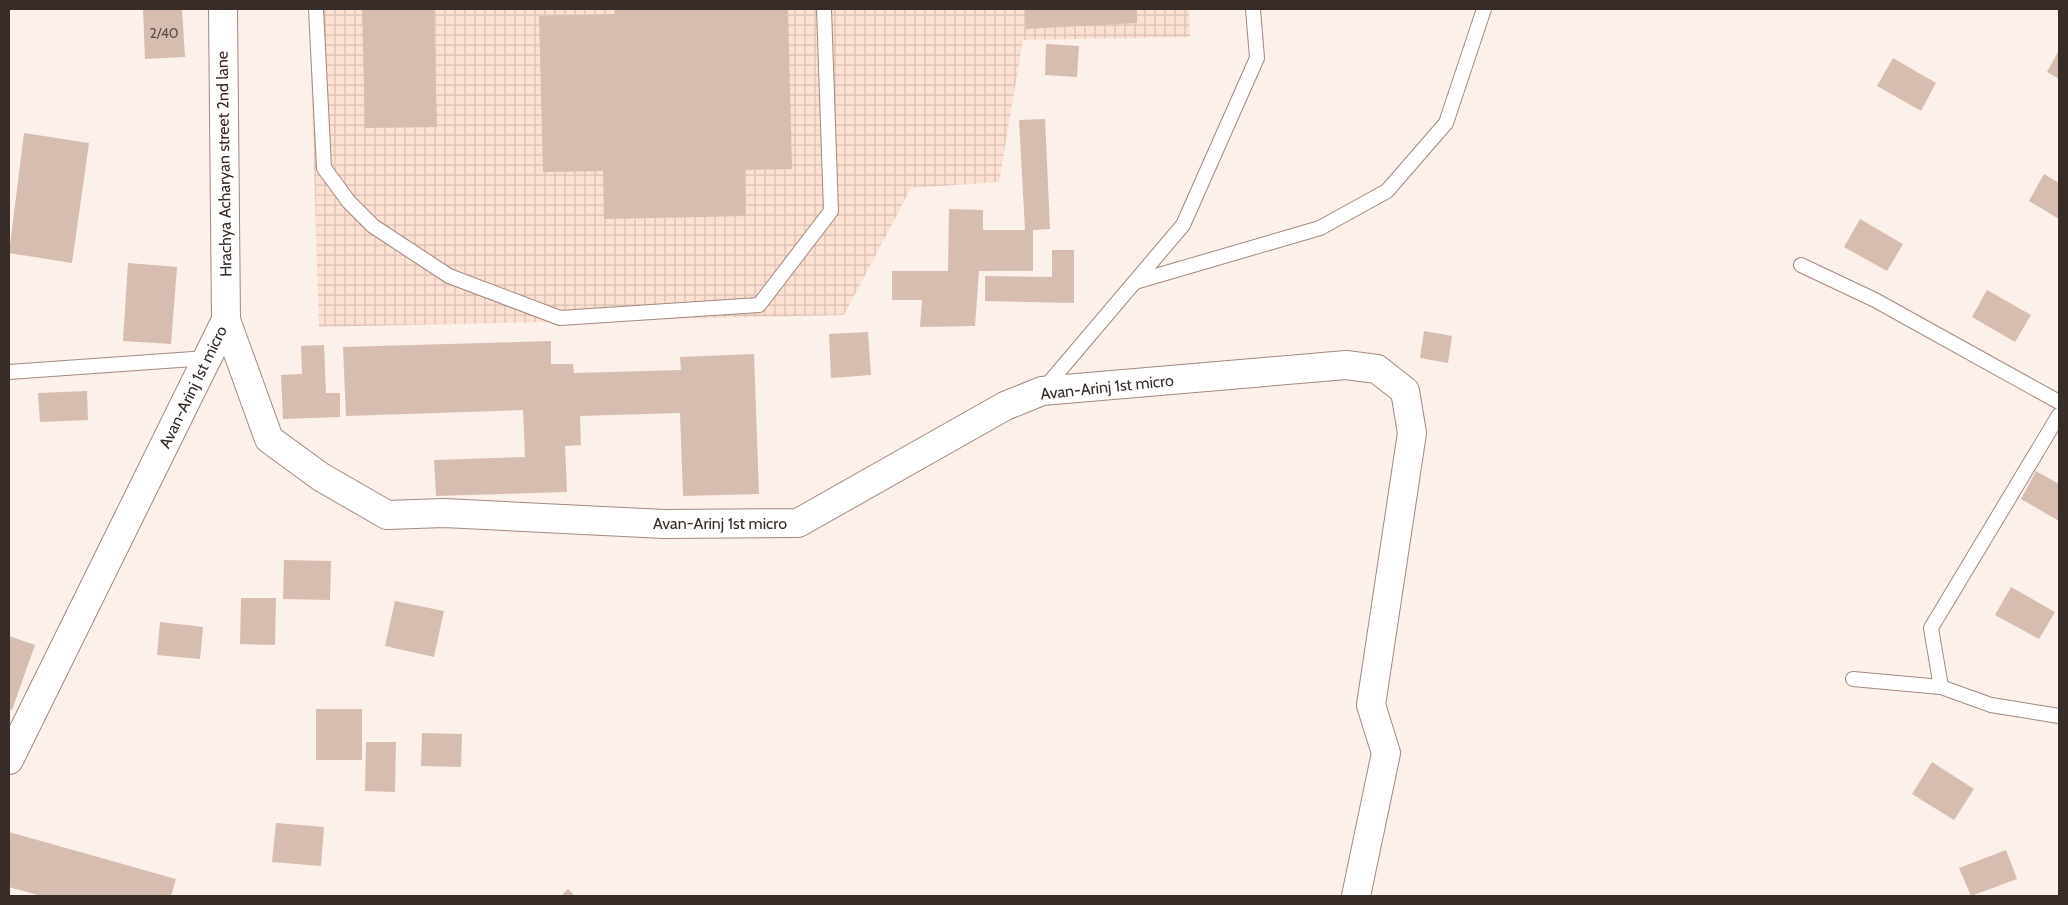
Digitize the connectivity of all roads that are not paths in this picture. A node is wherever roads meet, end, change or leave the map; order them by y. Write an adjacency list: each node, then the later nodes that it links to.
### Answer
1 (223, 9): 8 (street, Hrachya Acharyan street 2nd lane)
2 (316, 9): 3 (lane)
3 (824, 9)
4 (1253, 9): 7 (lane)
5 (1484, 9): 7 (lane)
6 (1801, 265): 12 (lane)
7 (1135, 282): 11 (lane)
8 (226, 320): 9 (street, Avan-Arinj 1st micro); 11 (street, Avan-Arinj 1st micro)
9 (207, 358): 10 (lane); 17 (street, Avan-Arinj 1st micro)
10 (9, 372)
11 (1042, 390): 18 (street, Avan-Arinj 1st micro)
12 (2059, 402)
13 (2059, 415): 15 (lane)
14 (1853, 679): 15 (lane)
15 (1941, 687): 16 (lane)
16 (2059, 716)
17 (9, 760)
18 (1356, 896)

